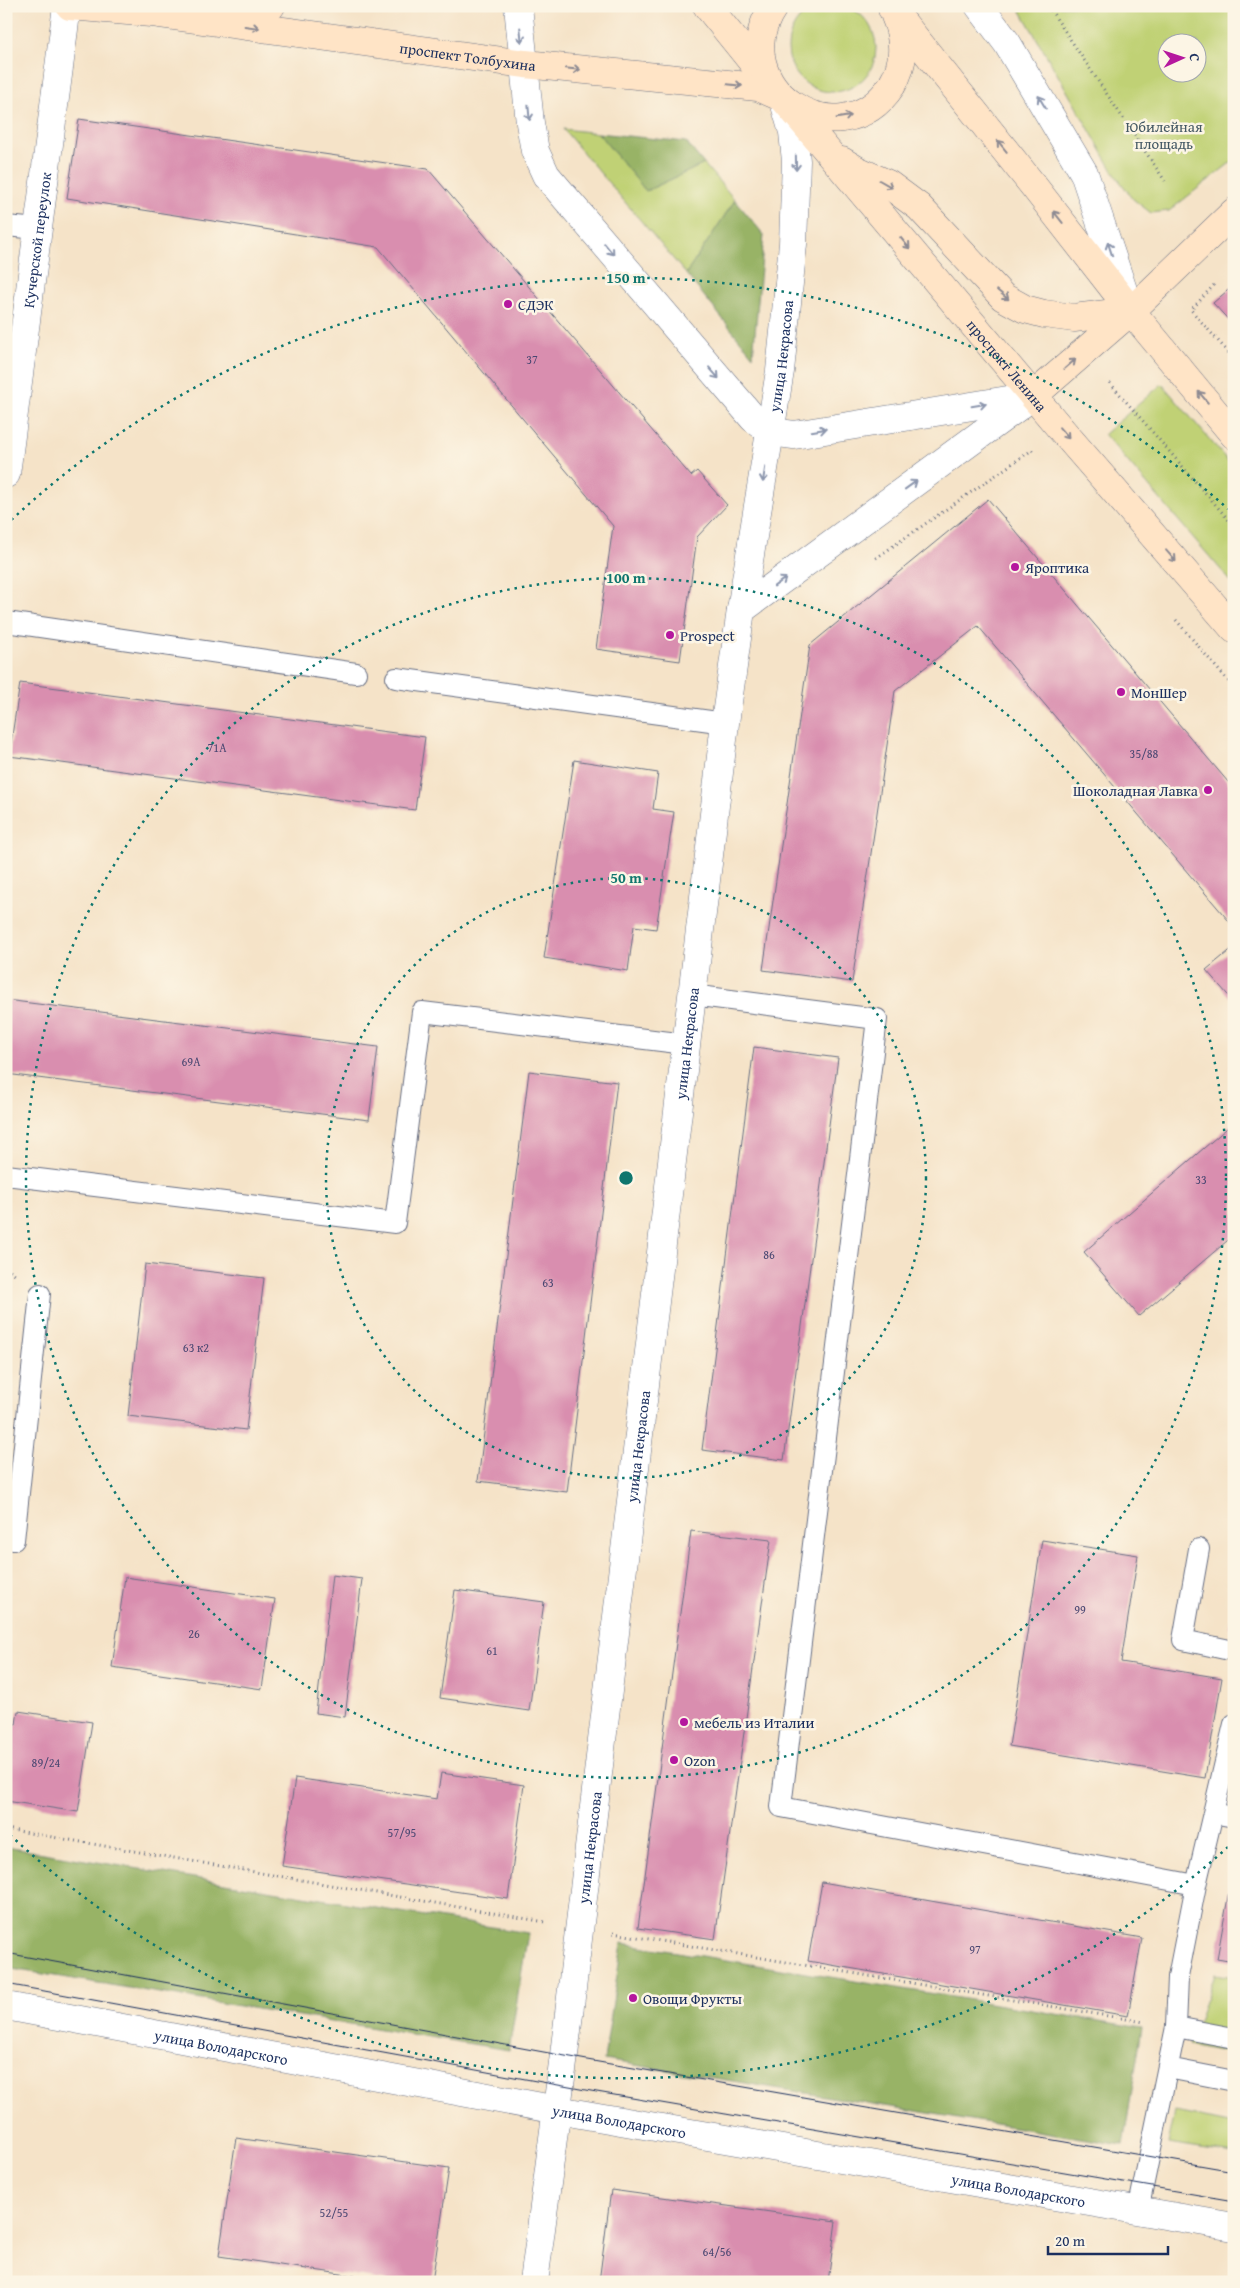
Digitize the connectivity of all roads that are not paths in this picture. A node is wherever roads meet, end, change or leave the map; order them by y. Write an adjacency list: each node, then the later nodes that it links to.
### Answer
1 (68, 6): 8 (main road, проспект Толбухина); 14 (street, Кучерской переулок)
2 (271, 6): 8 (main road, проспект Толбухина)
3 (518, 6): 9 (street, one-way to 9)
4 (707, 6): 10 (main road, проспект Ленина)
5 (774, 6): 10 (main road)
6 (979, 6): 15 (street, one-way to 6)
7 (891, 8): 10 (main road, one-way to 7); 15 (main road, one-way to 7)
8 (159, 10): 9 (main road, проспект Толбухина, one-way to 9)
9 (525, 64): 10 (main road, проспект Толбухина, one-way to 10); 17 (street, one-way to 17)
10 (776, 90): 11 (main road, проспект Ленина); 17 (street, улица Некрасова, one-way to 17)
11 (828, 152): 15 (main road, one-way to 15); 16 (main road, проспект Ленина, one-way to 16)
12 (1234, 212): 15 (main road)
13 (6, 226): 14 (lane)
14 (38, 229): 19 (street, Кучерской переулок)
15 (1130, 311): 16 (main road, one-way to 15); 18 (main road, one-way to 15)
16 (1033, 396): 17 (street, one-way to 16); 21 (street, one-way to 16); 23 (main road, проспект Ленина, one-way to 23)
17 (771, 432): 21 (street, улица Некрасова, one-way to 21)
18 (1234, 435)
19 (8, 441): 20 (street, Кучерской переулок)
20 (6, 474)
21 (741, 610): 26 (street, улица Некрасова)
22 (6, 622): 24 (lane)
23 (1234, 629)
24 (356, 673)
25 (396, 678): 26 (lane)
26 (725, 723): 27 (street, улица Некрасова)
27 (692, 995): 28 (street, улица Некрасова); 37 (lane)
28 (686, 1044): 29 (lane); 43 (street, улица Некрасова)
29 (6, 1175)
30 (40, 1294): 31 (lane)
31 (6, 1539)
32 (1199, 1549): 33 (lane)
33 (1234, 1651)
34 (1234, 1724): 35 (lane)
35 (1213, 1813): 36 (lane); 37 (lane)
36 (1234, 1817)
37 (1196, 1886): 39 (lane)
38 (6, 2006): 43 (street, улица Володарского)
39 (1176, 2027): 40 (lane); 41 (lane)
40 (1234, 2038)
41 (1168, 2068): 42 (lane); 44 (lane)
42 (1234, 2081)
43 (557, 2110): 44 (street, улица Володарского); 46 (street, улица Некрасова)
44 (1138, 2210): 45 (street, улица Володарского)
45 (1234, 2227)
46 (534, 2282)

